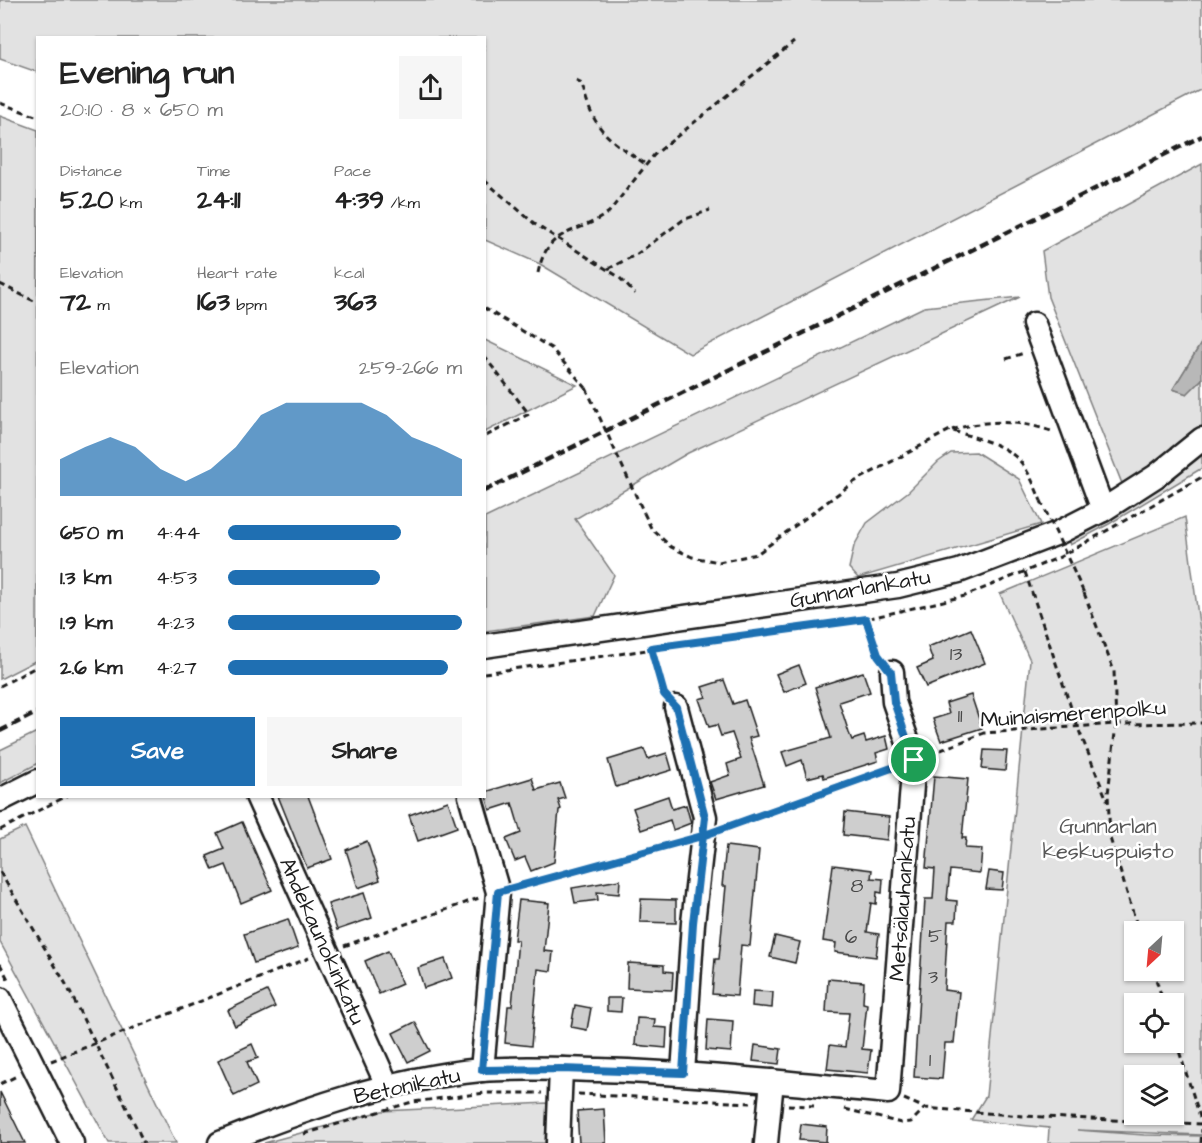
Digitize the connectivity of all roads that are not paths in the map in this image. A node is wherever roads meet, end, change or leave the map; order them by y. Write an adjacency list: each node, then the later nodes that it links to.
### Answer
1 (1034, 324): 3 (street)
2 (1202, 439): 3 (street, Gunnarlankatu)
3 (1103, 510): 4 (street, Gunnarlankatu)
4 (486, 646)
5 (891, 672): 16 (street, Metsälauhankatu)
6 (676, 707): 14 (street)
7 (36, 782): 10 (street)
8 (258, 798): 15 (street, Ahdekaunokinkatu)
9 (471, 798): 13 (street)
10 (0, 800)
11 (0, 999): 18 (street)
12 (561, 1069): 13 (street, Betonikatu); 14 (street, Betonikatu); 20 (street)
13 (482, 1070): 15 (street, Betonikatu)
14 (683, 1073): 17 (street, Betonikatu)
15 (387, 1086): 19 (street, Betonikatu)
16 (888, 1092): 17 (street, Betonikatu)
17 (771, 1093): 21 (street)
18 (72, 1143)
19 (220, 1143)
20 (558, 1143)
21 (766, 1143)

